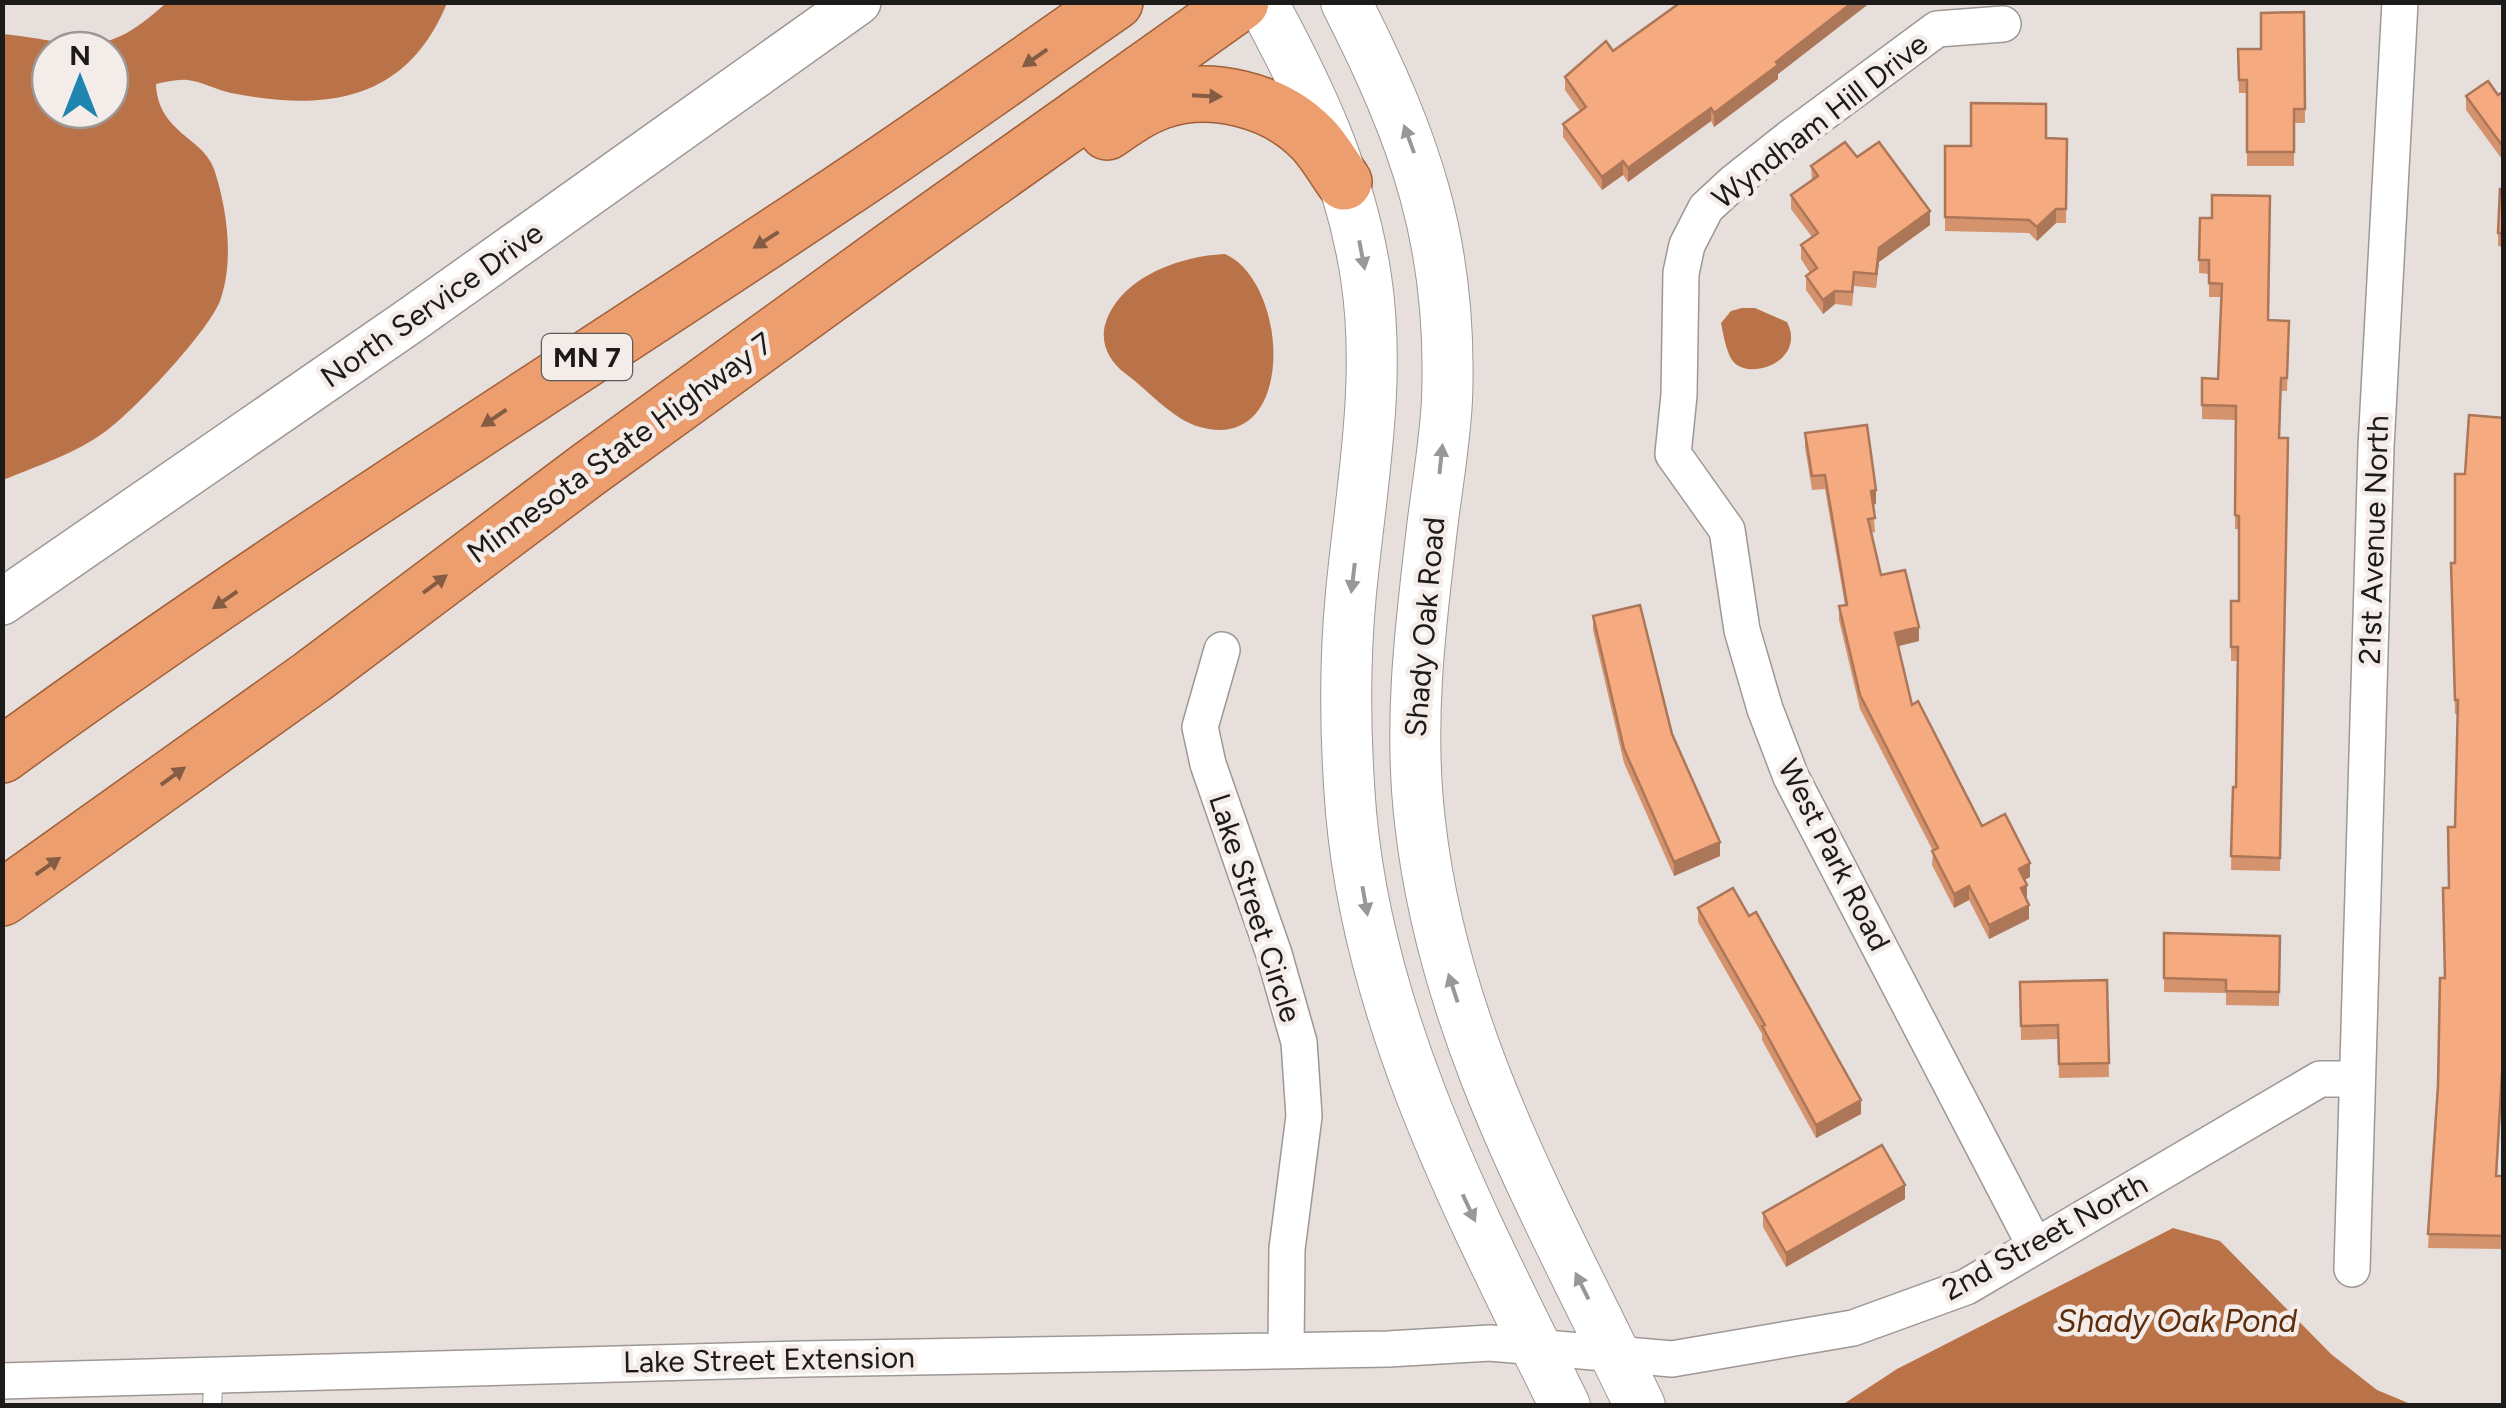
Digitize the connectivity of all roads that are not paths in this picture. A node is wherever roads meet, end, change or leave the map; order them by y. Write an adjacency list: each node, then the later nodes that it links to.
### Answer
1 (858, 2): 11 (street, North Service Drive)
2 (1116, 2): 13 (highway, MN 7, one-way to 13)
3 (1241, 2): 10 (highway, Minnesota State Highway 7)
4 (1262, 2): 8 (main road)
5 (1346, 2): 20 (main road, Shady Oak Road, one-way to 5)
6 (2400, 2): 15 (street, 21st Avenue North)
7 (2003, 24): 9 (street, Wyndham Hill Drive)
8 (1344, 182): 10 (highway, one-way to 8); 18 (main road, one-way to 18)
9 (1672, 454): 16 (street, West Park Road)
10 (589, 469): 14 (highway, Minnesota State Highway 7, one-way to 10)
11 (2, 602)
12 (1222, 650): 19 (street, Lake Street Circle)
13 (2, 755)
14 (2, 898)
15 (2357, 1078): 16 (street, 2nd Street North); 17 (street, 21st Avenue North)
16 (2035, 1246): 20 (street, 2nd Street North)
17 (2352, 1270)
18 (1535, 1344): 19 (street, Lake Street Extension); 20 (street, 2nd Street North); 23 (main road)
19 (1286, 1348): 22 (street, Lake Street Extension)
20 (1614, 1352): 24 (main road, Shady Oak Road)
21 (2, 1381): 22 (street, Lake Street Extension)
22 (213, 1389)
23 (1565, 1406)
24 (1640, 1406)

